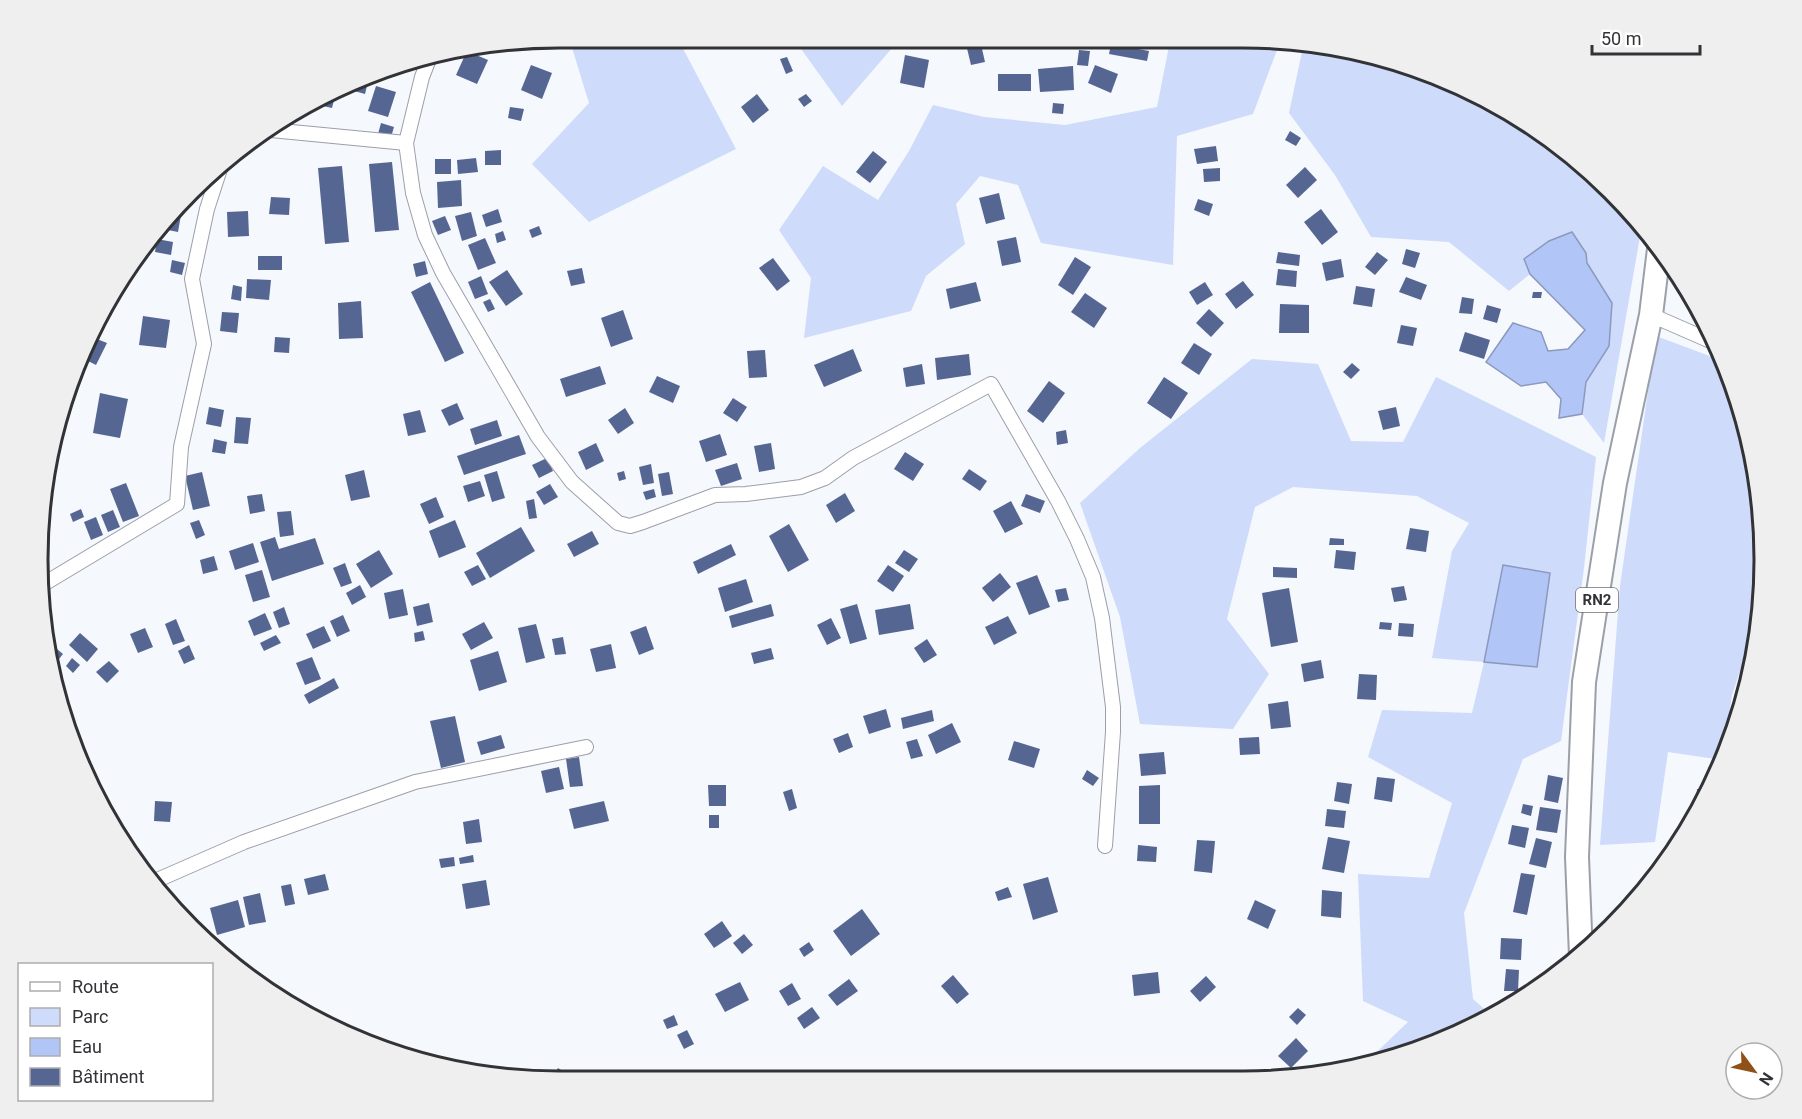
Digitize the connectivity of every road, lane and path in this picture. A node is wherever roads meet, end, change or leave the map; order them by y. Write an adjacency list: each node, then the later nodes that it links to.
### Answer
1 (427, 65): 3 (street)
2 (280, 131): 3 (street)
3 (406, 142): 10 (street)
4 (215, 181): 8 (street)
5 (1658, 261): 6 (highway, RN2)
6 (1651, 315): 7 (street); 12 (highway, RN2)
7 (1703, 338)
8 (49, 581)
9 (586, 747): 11 (street)
10 (1105, 846)
11 (160, 879)
12 (1580, 944)

